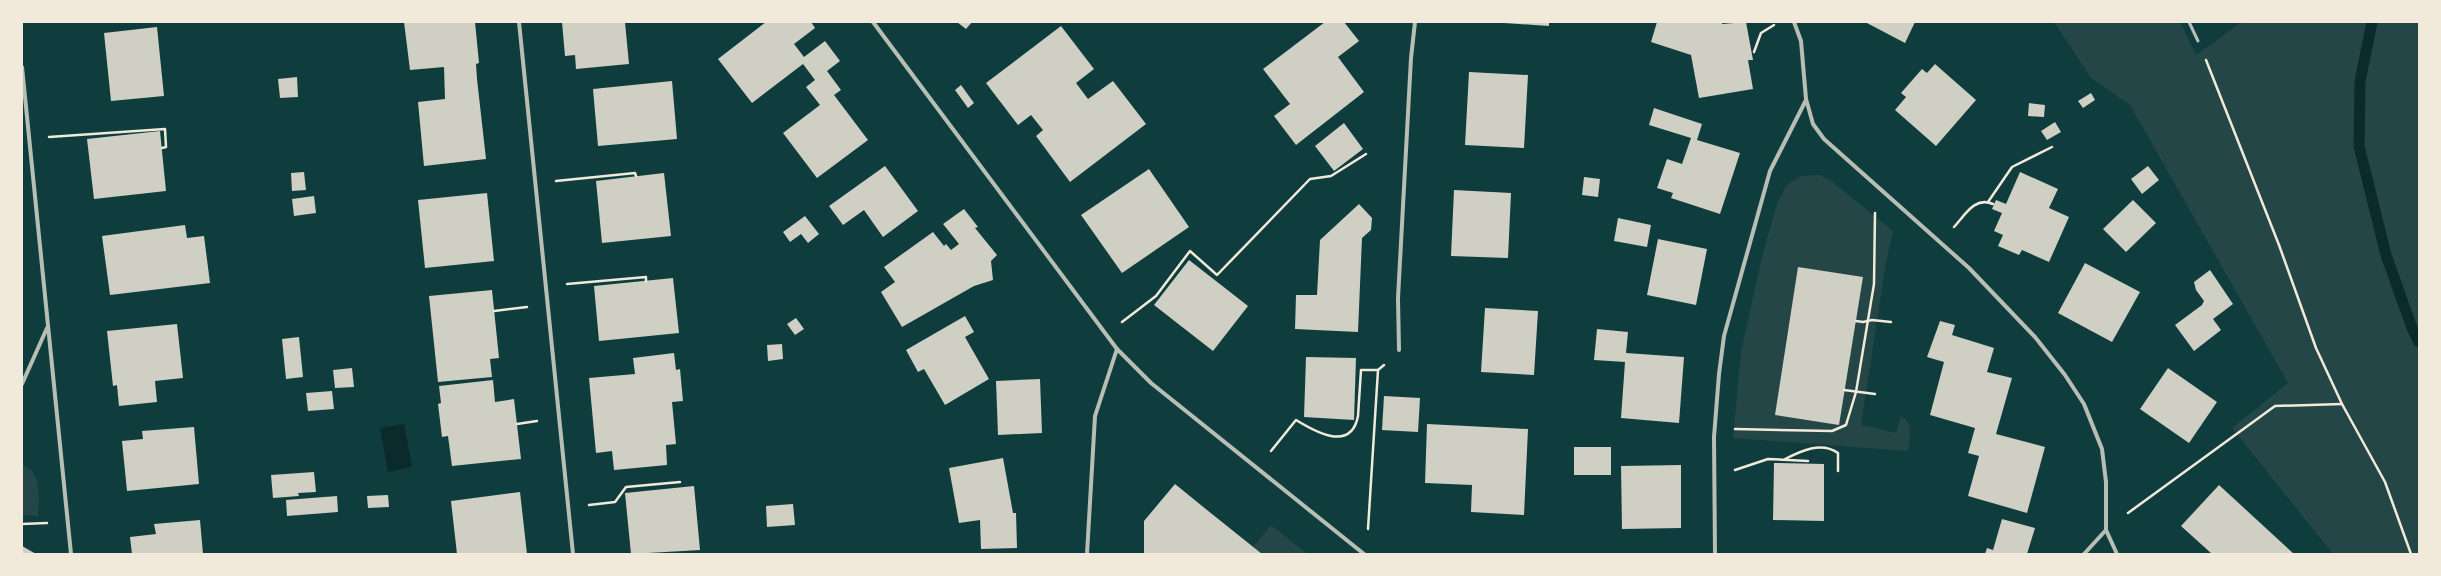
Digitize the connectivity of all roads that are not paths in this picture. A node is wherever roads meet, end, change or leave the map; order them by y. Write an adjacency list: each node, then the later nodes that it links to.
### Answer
1 (519, 22): 15 (street)
2 (873, 22): 10 (street)
3 (1415, 22): 11 (street)
4 (1794, 22): 8 (street)
5 (2189, 22): 6 (lane)
6 (2198, 41)
7 (22, 67): 9 (street)
8 (1806, 99): 13 (street); 18 (street)
9 (47, 328): 12 (street); 14 (street)
10 (1117, 349): 16 (street); 17 (street)
11 (1399, 350)
12 (22, 384)
13 (2106, 530): 19 (street); 20 (street)
14 (71, 554)
15 (573, 554)
16 (1087, 554)
17 (1364, 554)
18 (1715, 554)
19 (2084, 554)
20 (2117, 554)

